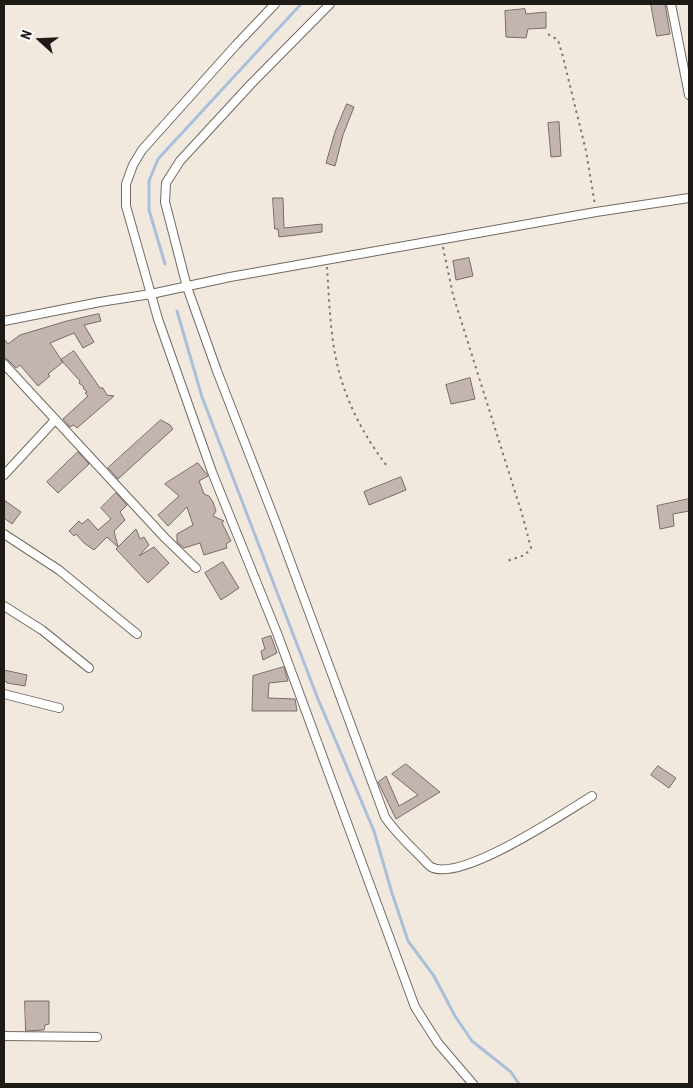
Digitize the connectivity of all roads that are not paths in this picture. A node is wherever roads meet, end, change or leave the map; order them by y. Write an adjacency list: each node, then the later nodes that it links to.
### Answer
1 (275, 4): 7 (street)
2 (330, 4): 6 (street)
3 (670, 4): 4 (street)
4 (689, 95)
5 (689, 198): 6 (street)
6 (188, 287): 7 (street); 19 (street)
7 (151, 294): 8 (street); 22 (street)
8 (4, 321)
9 (4, 364): 10 (street)
10 (55, 420): 11 (street); 13 (street)
11 (4, 475)
12 (4, 534): 15 (street)
13 (196, 568)
14 (4, 606): 16 (street)
15 (137, 634)
16 (89, 668)
17 (4, 694): 18 (street)
18 (59, 708)
19 (592, 796)
20 (4, 1036): 21 (street)
21 (97, 1037)
22 (474, 1084)

